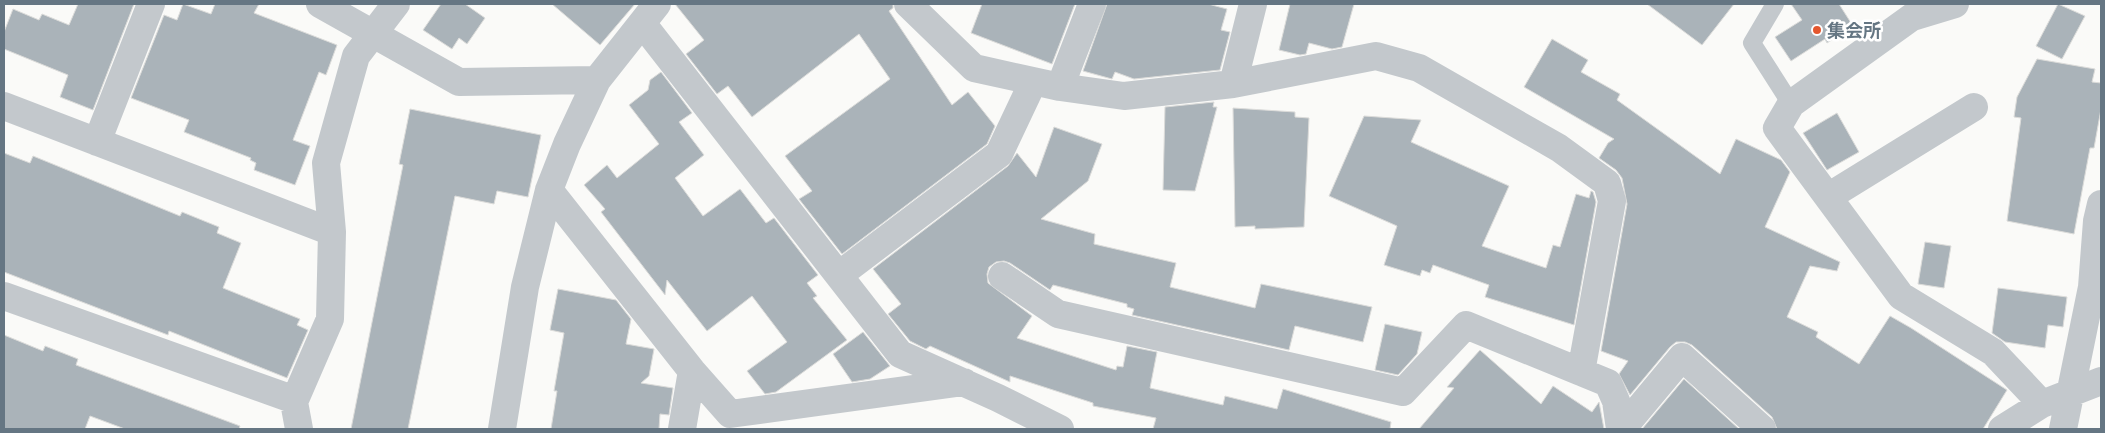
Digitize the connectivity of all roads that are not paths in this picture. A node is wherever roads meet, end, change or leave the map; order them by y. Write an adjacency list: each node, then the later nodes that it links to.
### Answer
1 (150, 4): 18 (street)
2 (320, 4): 10 (street)
3 (396, 4): 10 (street)
4 (908, 4): 12 (street)
5 (1092, 4): 14 (street)
6 (1253, 4): 13 (street)
7 (1775, 4): 15 (lane)
8 (1955, 4): 15 (street)
9 (649, 13): 11 (street); 23 (street)
10 (373, 33): 11 (street); 22 (street)
11 (597, 80): 19 (street)
12 (1033, 82): 14 (street); 23 (street)
13 (1234, 84): 14 (street); 27 (street)
14 (1060, 87)
15 (1791, 104): 20 (street)
16 (4, 106): 18 (street)
17 (1974, 107): 20 (street)
18 (97, 142): 22 (street)
19 (549, 190): 26 (street); 33 (street)
20 (1828, 197): 31 (street)
21 (2101, 204): 29 (street)
22 (332, 232): 30 (street)
23 (839, 276): 28 (street)
24 (1002, 276): 27 (street)
25 (4, 296): 30 (street)
26 (692, 371): 28 (street); 34 (street)
27 (1581, 372): 36 (street)
28 (964, 382): 35 (street)
29 (2086, 386): 31 (street); 39 (street)
30 (295, 400): 32 (street)
31 (2042, 404): 38 (street)
32 (299, 429)
33 (502, 429)
34 (682, 429)
35 (1060, 429)
36 (1621, 429): 37 (street)
37 (1762, 429)
38 (2002, 429)
39 (2063, 429)

